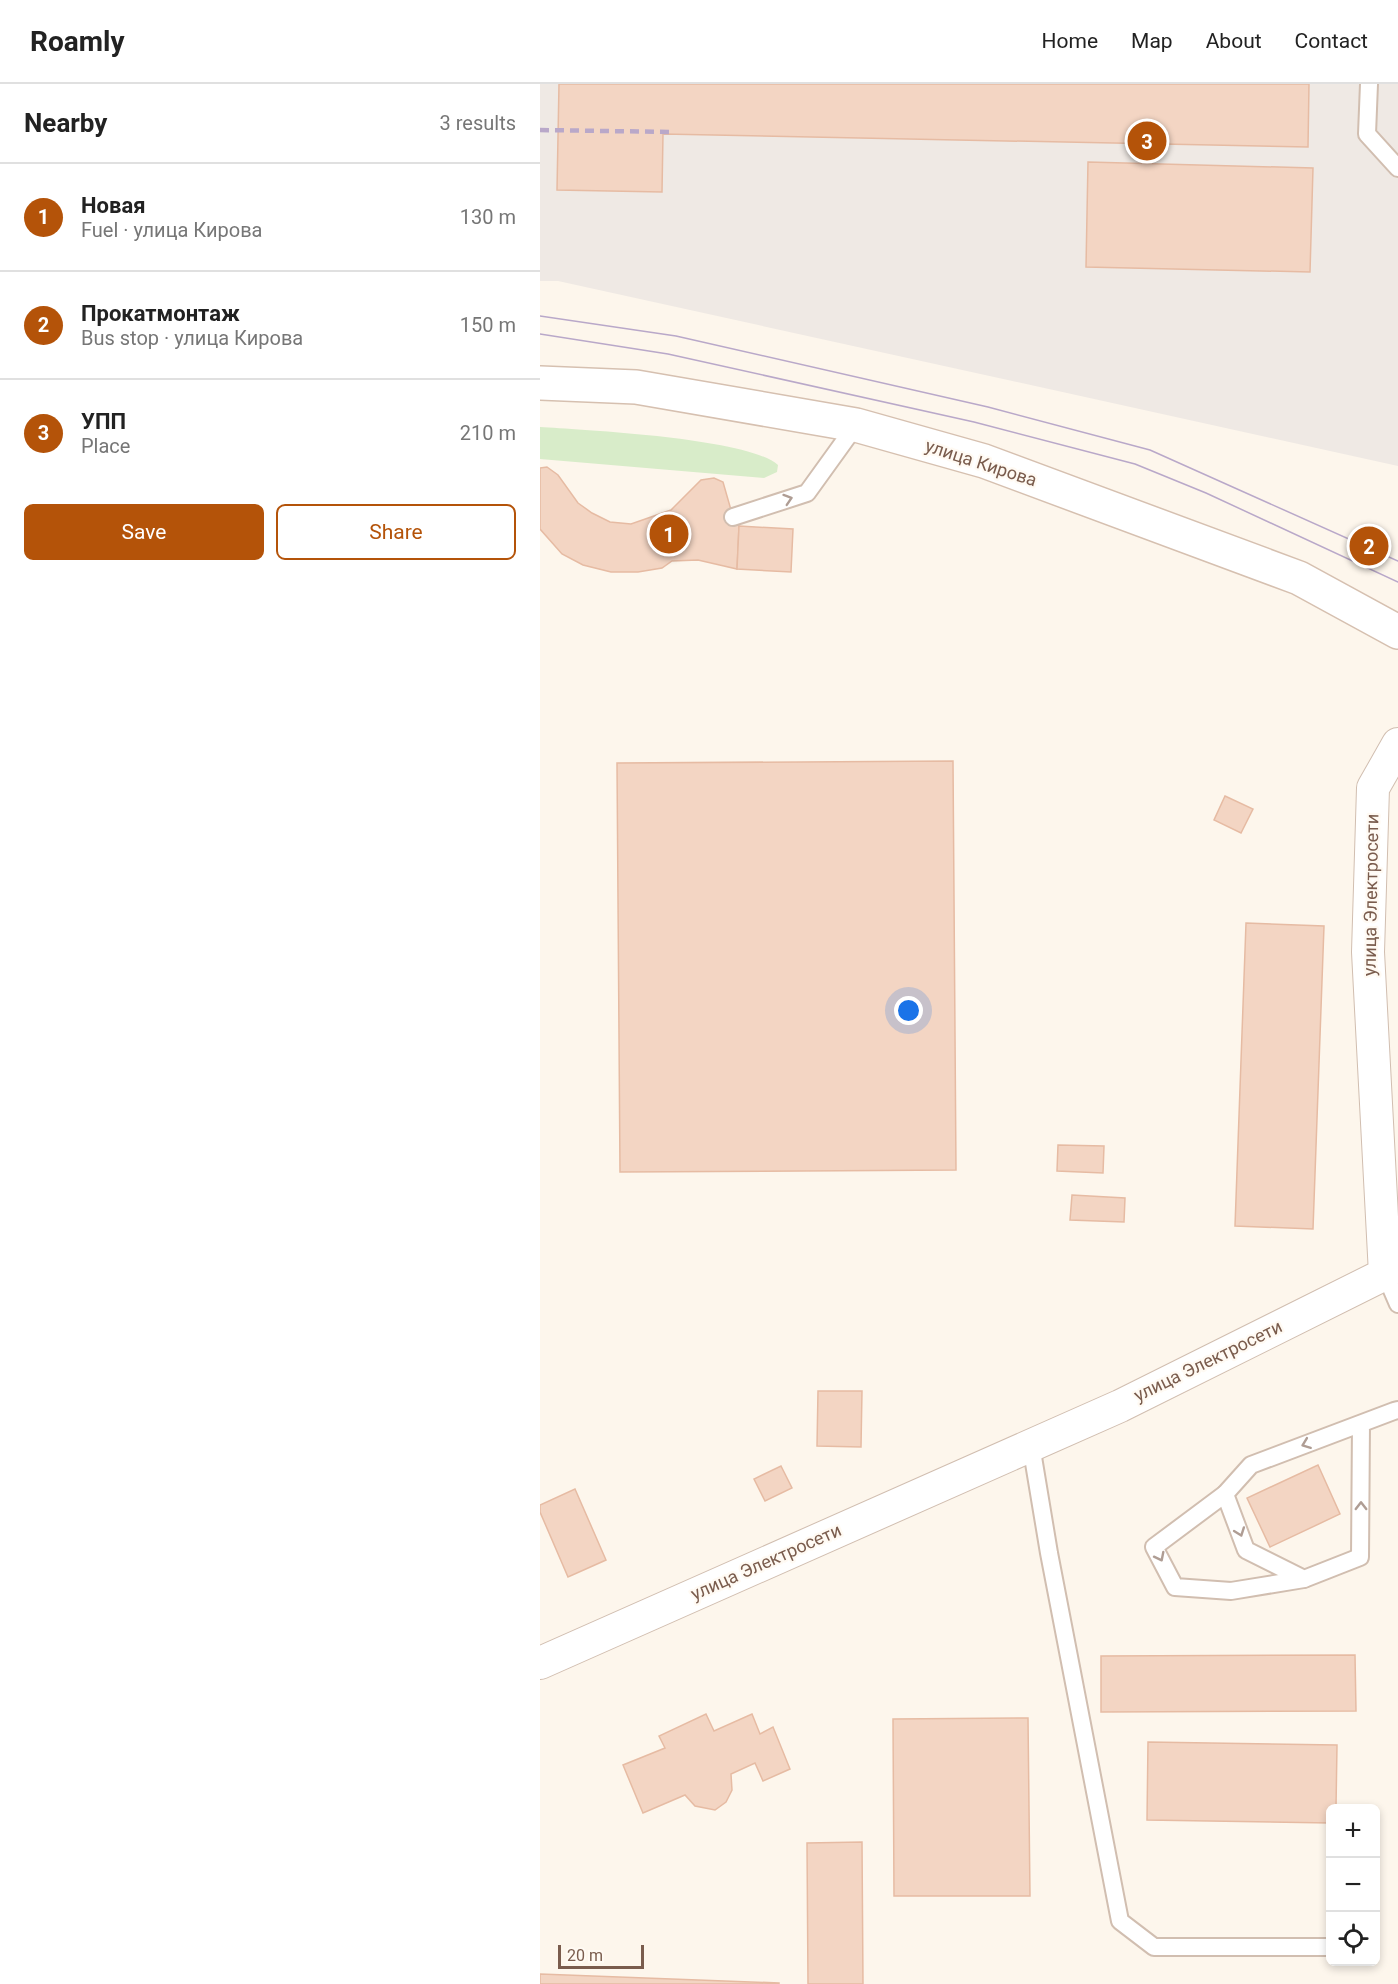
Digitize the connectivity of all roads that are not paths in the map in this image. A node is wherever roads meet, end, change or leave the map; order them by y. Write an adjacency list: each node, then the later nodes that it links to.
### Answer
1 (1369, 84): 2 (lane)
2 (1398, 168)
3 (540, 383): 4 (main road, улица Кирова)
4 (856, 425): 5 (lane, one-way to 4); 6 (main road, улица Кирова)
5 (733, 517)
6 (1398, 632)
7 (1398, 744): 8 (street, улица Электросети)
8 (1385, 1274): 9 (lane); 12 (street, улица Электросети)
9 (1398, 1304)
10 (1398, 1410): 11 (lane)
11 (1361, 1424): 13 (lane, one-way to 13); 14 (lane, one-way to 11)
12 (1031, 1445): 15 (street, улица Электросети); 16 (lane)
13 (1225, 1494): 14 (lane, one-way to 14); 14 (lane, one-way to 14)
14 (1304, 1579)
15 (540, 1663)
16 (1326, 1947)

